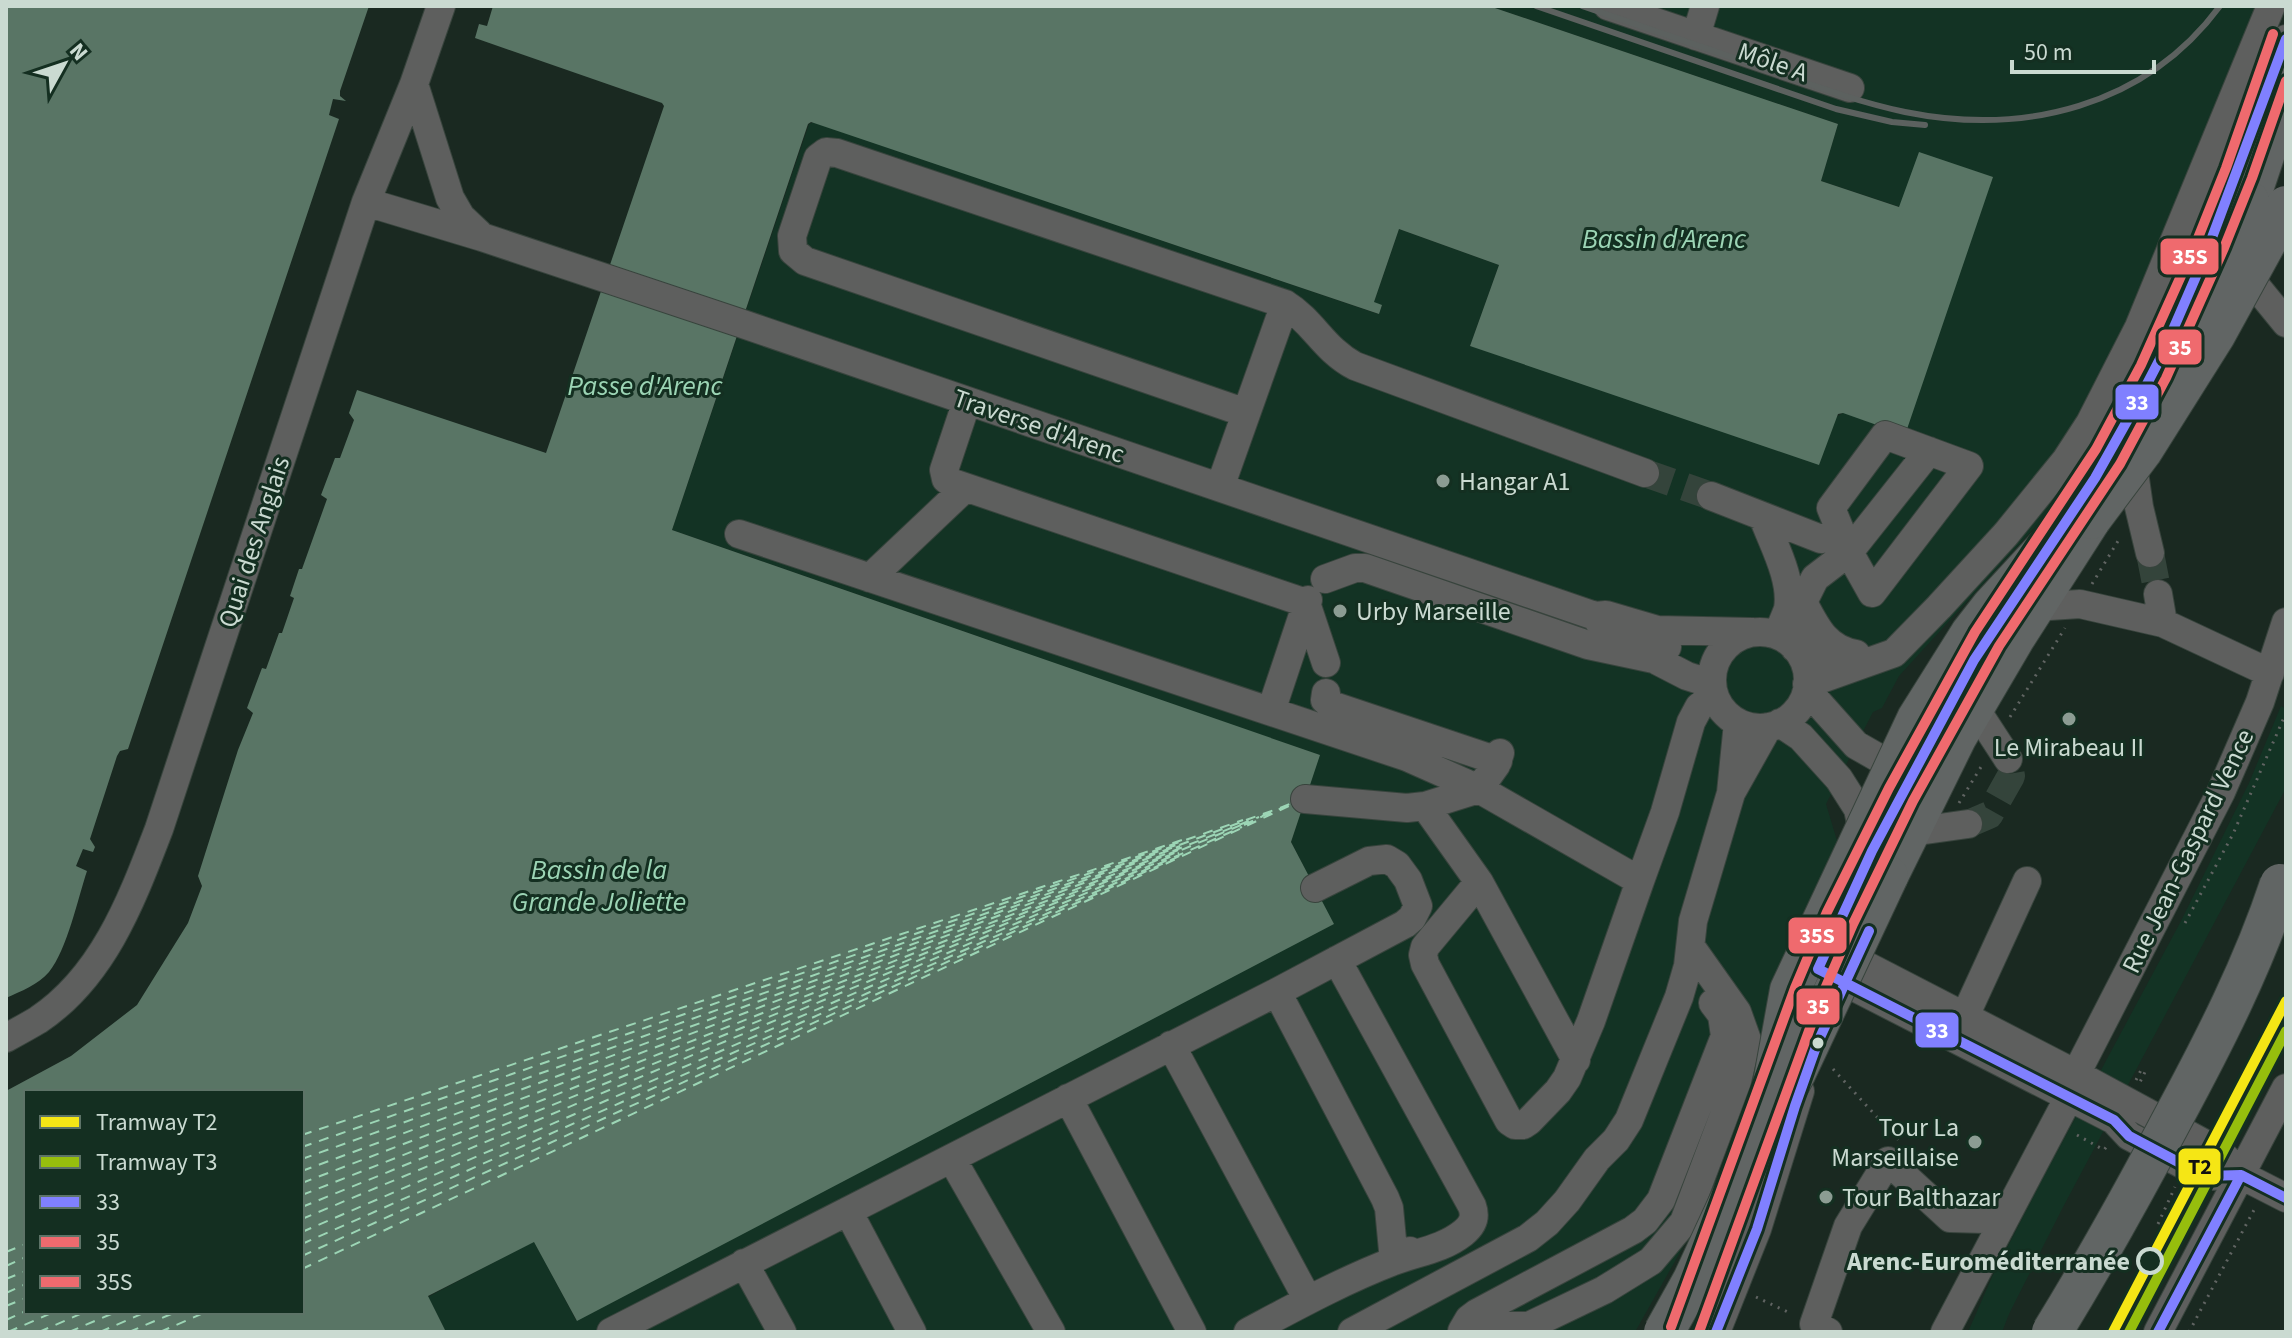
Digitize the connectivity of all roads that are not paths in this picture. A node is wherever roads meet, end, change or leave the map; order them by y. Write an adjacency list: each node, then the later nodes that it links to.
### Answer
1 (441, 6): 7 (street, Quai des Anglais)
2 (1608, 6): 5 (street, Môle A)
3 (1705, 6): 5 (street)
4 (2271, 6): 45 (street)
5 (1696, 36): 8 (street, Môle A)
6 (2286, 39): 14 (street)
7 (414, 84): 11 (street, Quai des Anglais); 13 (street, Traverse d'Arenc)
8 (1850, 88)
9 (2286, 90): 12 (highway)
10 (2286, 138): 15 (street)
11 (366, 202): 13 (street, Traverse d'Arenc); 74 (street, Quai des Anglais)
12 (2267, 203): 28 (highway, bridge)
13 (482, 237): 20 (street, Traverse d'Arenc)
14 (2208, 250): 15 (street); 16 (street)
15 (2234, 270): 17 (street); 19 (street)
16 (2192, 285): 17 (street); 28 (street)
17 (2223, 296): 19 (street); 23 (street)
18 (1285, 304): 21 (street); 21 (street); 24 (street)
19 (2279, 316)
20 (967, 401): 25 (street, Traverse d'Arenc); 26 (street)
21 (1246, 413): 25 (street)
22 (1929, 451): 33 (street); 33 (street); 33 (street)
23 (2134, 472): 34 (street); 40 (street)
24 (1645, 473)
25 (1220, 487): 31 (street, Traverse d'Arenc)
26 (965, 488): 35 (street); 39 (street)
27 (1711, 496): 29 (street)
28 (2084, 512): 32 (street); 56 (street); 81 (highway, bridge)
29 (1776, 522): 33 (street); 37 (street); 44 (street)
30 (739, 534): 35 (street)
31 (1358, 536): 36 (street); 43 (street, Traverse d'Arenc)
32 (2053, 540): 62 (street); 81 (highway, bridge)
33 (1845, 542): 37 (street)
34 (2150, 553)
35 (870, 578): 51 (street)
36 (1325, 579): 39 (street); 49 (street)
37 (1809, 590): 44 (street); 45 (street)
38 (2158, 594): 42 (street)
39 (1306, 603): 46 (street); 51 (street)
40 (2049, 606): 42 (street); 52 (street)
41 (2286, 622): 47 (street, Rue Jean-Gaspard Vence)
42 (2163, 623): 47 (street)
43 (1620, 625): 44 (street, Traverse d'Arenc); 49 (street, Traverse d'Arenc)
44 (1781, 642): 45 (street, Traverse d'Arenc); 48 (street); 49 (street)
45 (1872, 661): 48 (street)
46 (1326, 663)
47 (2270, 673): 78 (street, Rue Jean-Gaspard Vence)
48 (1807, 687): 54 (street); 56 (street)
49 (1713, 690): 53 (street, Traverse d'Arenc); 64 (street)
50 (1326, 693): 57 (street)
51 (1271, 711): 57 (street)
52 (1980, 716): 55 (street); 71 (street)
53 (1738, 723): 54 (street); 58 (street)
54 (1774, 725): 58 (street); 61 (street)
55 (2002, 750)
56 (1877, 757): 61 (street)
57 (1479, 789): 60 (street); 64 (street)
58 (1731, 793): 68 (street)
59 (1305, 799): 60 (street)
60 (1425, 806): 66 (street)
61 (1858, 809): 62 (street)
62 (1869, 859): 69 (street)
63 (2286, 863): 108 (highway, bridge)
64 (1640, 881): 77 (street)
65 (2027, 881): 73 (street)
66 (1479, 882): 77 (street); 77 (street)
67 (1315, 888): 70 (street)
68 (1689, 957): 76 (street); 90 (street)
69 (1823, 957): 71 (street); 105 (street)
70 (1337, 960): 72 (street); 88 (street)
71 (1851, 971): 73 (street); 78 (street); 106 (street)
72 (1277, 992): 75 (street); 88 (street)
73 (1965, 1016): 78 (street)
74 (6, 1038)
75 (1171, 1045): 80 (street); 91 (street)
76 (1732, 1049): 102 (street); 103 (street)
77 (1576, 1060)
78 (2073, 1086): 83 (street); 83 (street); 87 (street, Rue Jean-Gaspard Vence)
79 (2286, 1088): 83 (street)
80 (1068, 1098): 82 (street); 98 (street)
81 (1755, 1146): 104 (highway, bridge)
82 (952, 1159): 85 (street); 97 (street)
83 (2241, 1175): 84 (street); 109 (street)
84 (2286, 1198)
85 (848, 1211): 89 (street); 96 (street)
86 (1446, 1228): 88 (street)
87 (2000, 1228): 93 (street); 107 (street, Rue Jean-Gaspard Vence)
88 (1394, 1261): 91 (street)
89 (744, 1263): 92 (street); 95 (street)
90 (1428, 1292): 100 (street); 101 (street)
91 (1308, 1300): 99 (street)
92 (648, 1324): 94 (street)
93 (1821, 1328)
94 (611, 1332)
95 (782, 1332)
96 (912, 1332)
97 (1051, 1332)
98 (1192, 1332)
99 (1248, 1332)
100 (1352, 1332)
101 (1381, 1332)
102 (1462, 1332)
103 (1474, 1332)
104 (1664, 1332)
105 (1684, 1332)
106 (1716, 1332)
107 (1945, 1332)
108 (2052, 1332)
109 (2158, 1332)

